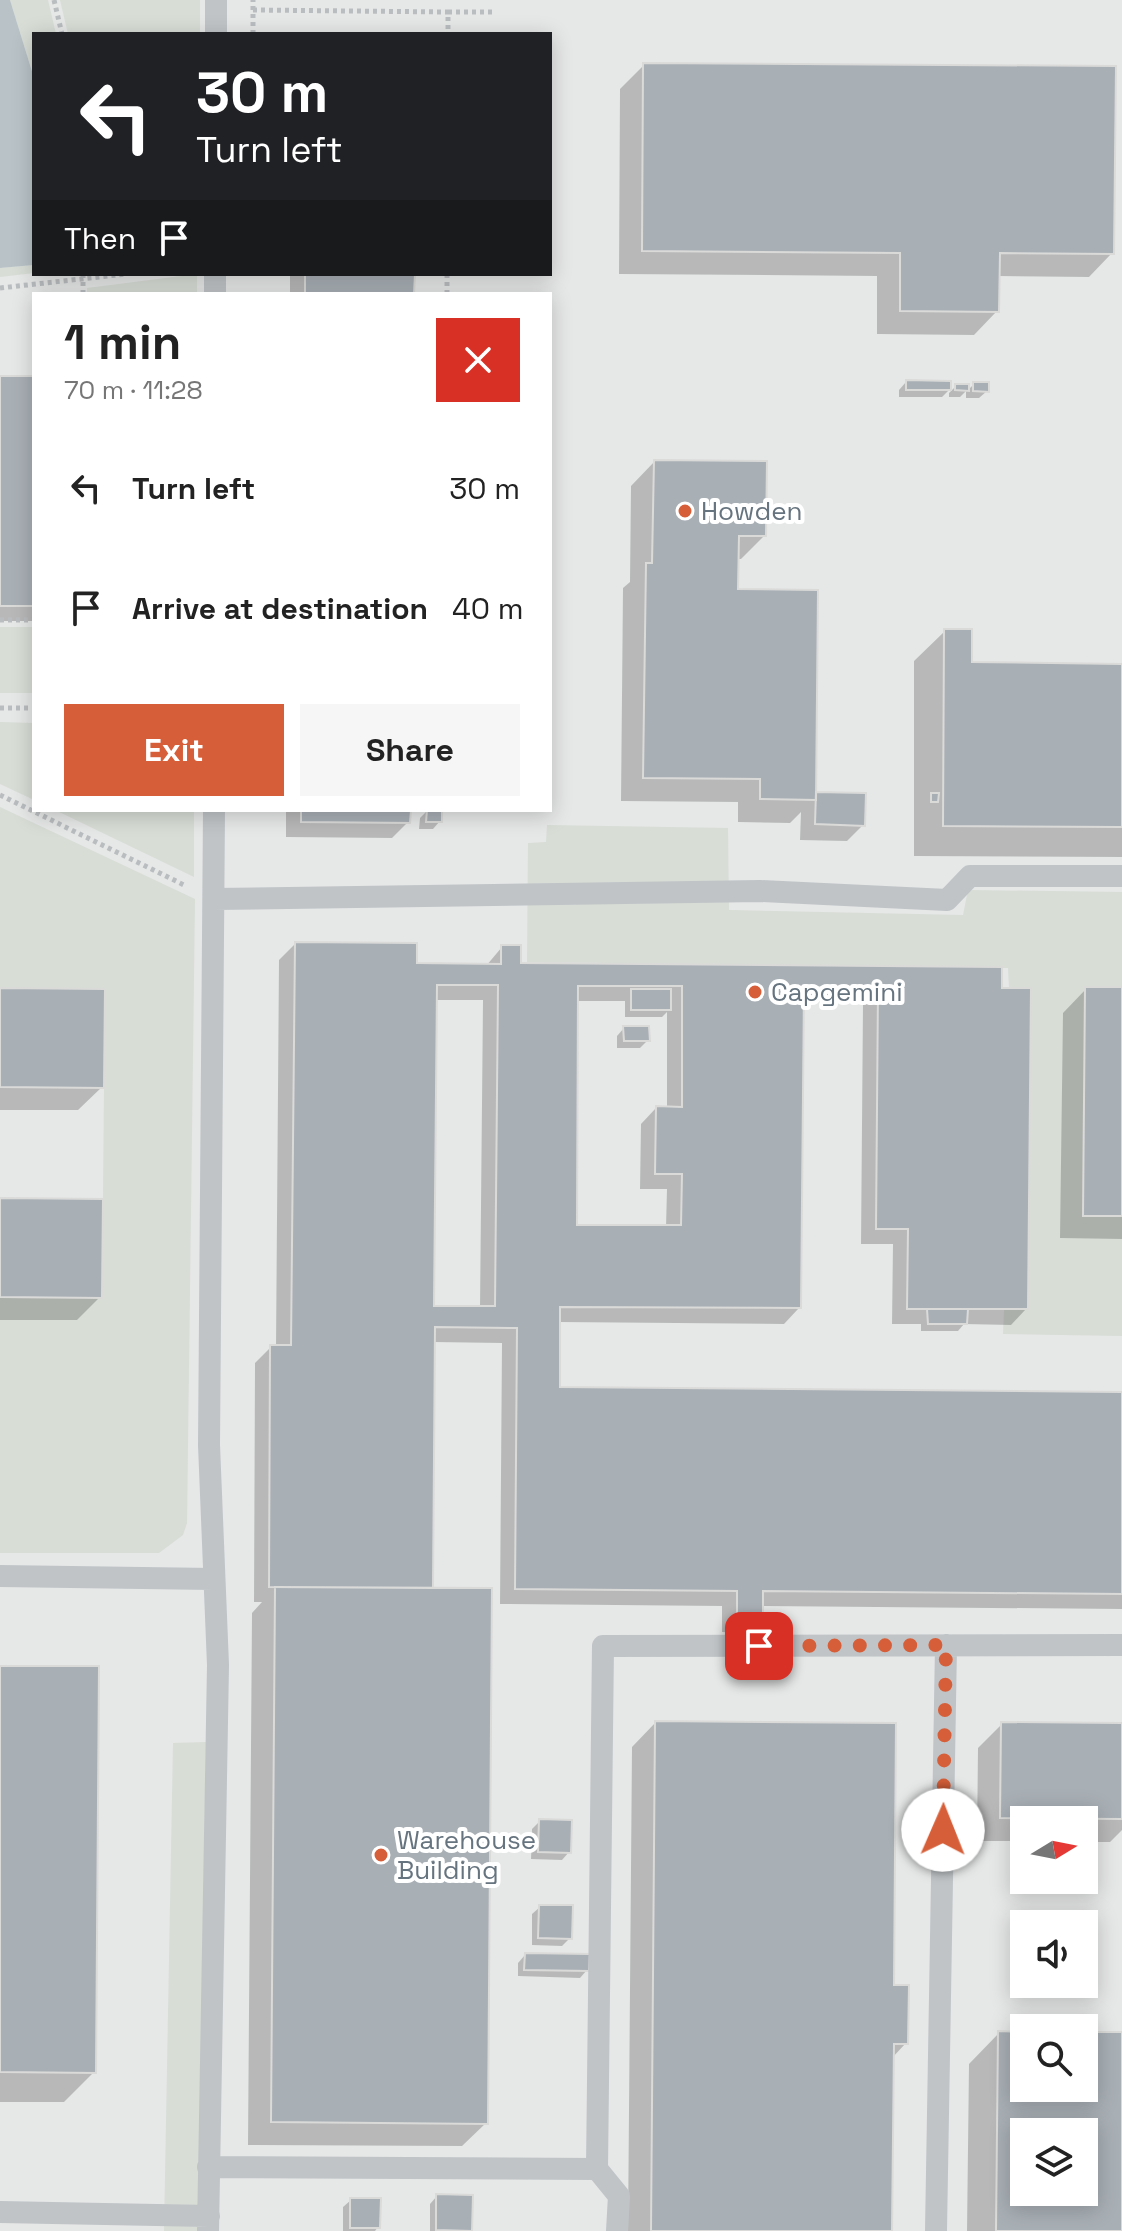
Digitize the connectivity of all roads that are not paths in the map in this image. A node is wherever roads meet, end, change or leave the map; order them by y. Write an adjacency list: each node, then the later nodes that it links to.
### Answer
1 (216, 0): 2 (lane)
2 (216, 32)
3 (214, 812): 5 (lane)
4 (1122, 876): 5 (lane)
5 (214, 899): 7 (lane)
6 (0, 1576): 7 (lane)
7 (213, 1579): 10 (lane)
8 (946, 1645): 9 (lane); 11 (lane); 15 (lane)
9 (1122, 1645)
10 (208, 2167): 11 (lane); 13 (lane)
11 (597, 2169): 14 (lane)
12 (0, 2212): 13 (lane)
13 (208, 2223)
14 (617, 2231)
15 (936, 2231)

